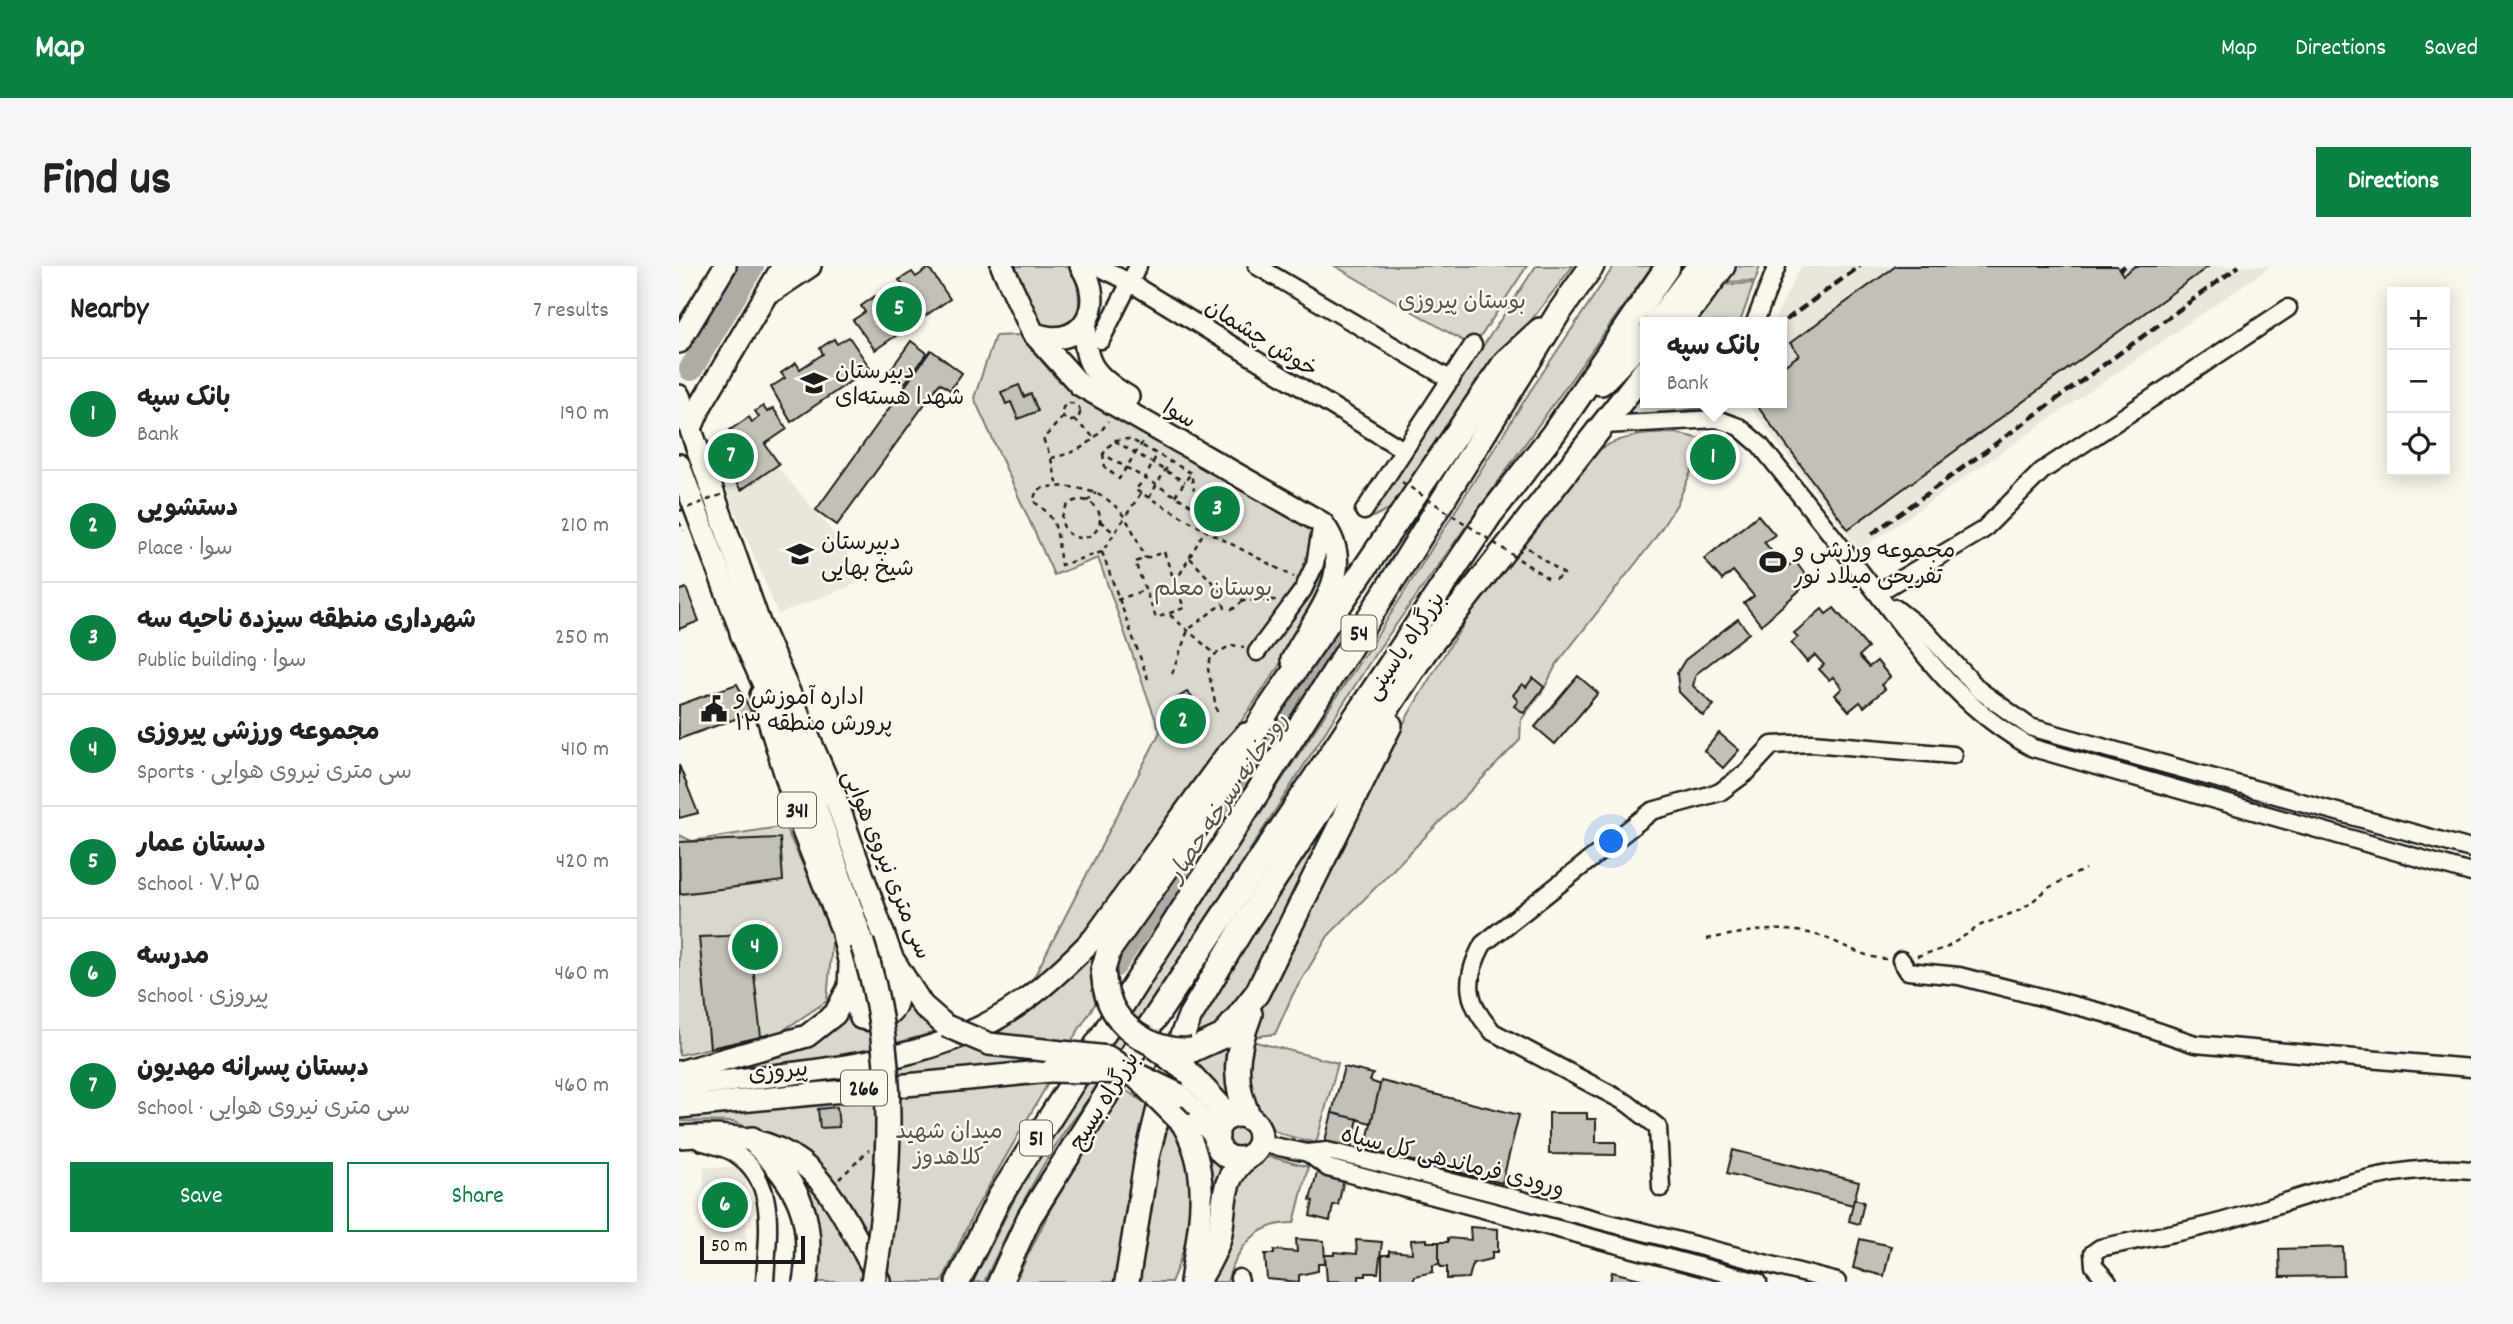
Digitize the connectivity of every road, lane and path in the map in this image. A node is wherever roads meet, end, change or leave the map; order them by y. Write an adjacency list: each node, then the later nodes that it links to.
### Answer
1 (725, 266): 24 (main road)
2 (783, 266): 15 (main road)
3 (810, 266): 15 (main road)
4 (1002, 266): 22 (main road, سوا)
5 (1081, 266): 21 (main road)
6 (1097, 266): 14 (street, خوش چشمان)
7 (1138, 266): 14 (street)
8 (1257, 266): 28 (street)
9 (1592, 266): 17 (highway, بزرگراه یاسینی / 54)
10 (1668, 266): 38 (highway, بزرگراه یاسینی / 54)
11 (1699, 266): 18 (highway)
12 (1723, 266): 19 (highway)
13 (1777, 266): 20 (street)
14 (1129, 282): 23 (street); 42 (street, خوش چشمان)
15 (764, 298): 37 (main road)
16 (2288, 308): 82 (street)
17 (1558, 313): 96 (highway); 106 (highway, بزرگراه یاسینی / 54)
18 (1661, 317)
19 (1685, 317)
20 (1757, 317)
21 (1086, 322): 22 (main road); 69 (main road, سوا)
22 (1033, 333): 30 (main road, سوا)
23 (1101, 340)
24 (679, 342)
25 (1640, 342): 38 (highway)
26 (1473, 345): 28 (street)
27 (1640, 378): 35 (highway)
28 (1451, 380): 42 (street)
29 (679, 396): 37 (main road, سی متری نیروی هوایی / 341)
30 (1117, 406): 36 (main road, سوا); 39 (path)
31 (1722, 408): 33 (street)
32 (1063, 417): 34 (path); 34 (path); 46 (path)
33 (1717, 419): 35 (street); 82 (street)
34 (1074, 420): 39 (path)
35 (1604, 425): 92 (highway)
36 (1152, 427): 41 (path); 50 (main road, سوا)
37 (691, 428): 103 (main road, سی متری نیروی هوایی / 341)
38 (1553, 434): 108 (highway, بزرگراه یاسینی / 54)
39 (1095, 438): 46 (path)
40 (1114, 440): 41 (path); 43 (path); 44 (path)
41 (1141, 445): 43 (path); 45 (path)
42 (1402, 449): 67 (street)
43 (1136, 453): 48 (path); 51 (path)
44 (1103, 454): 51 (path); 51 (path)
45 (1157, 454): 47 (path); 48 (path)
46 (1051, 458): 57 (path)
47 (1170, 462): 50 (path); 52 (path)
48 (1153, 463): 52 (path); 53 (path)
49 (679, 464): 90 (main road, 341)
50 (1197, 464): 54 (path); 58 (path); 69 (main road, سوا)
51 (1126, 468): 53 (path)
52 (1165, 470): 54 (path); 56 (path)
53 (1145, 479): 56 (path); 61 (path)
54 (1185, 482): 62 (path)
55 (1402, 482): 78 (path, bridge)
56 (1156, 485): 62 (path); 63 (path)
57 (1058, 486): 60 (path); 75 (path)
58 (1194, 490)
59 (726, 493): 66 (path, bridge)
60 (1096, 493): 64 (path); 68 (path)
61 (1141, 493): 63 (path); 68 (path)
62 (1175, 496): 65 (path)
63 (1149, 498): 72 (path)
64 (1087, 502): 70 (path); 70 (path)
65 (1191, 505)
66 (679, 511)
67 (1364, 511)
68 (1125, 517): 74 (path); 77 (path)
69 (1319, 520): 91 (street); 96 (main road, سوا)
70 (1100, 521): 74 (path)
71 (679, 522): 73 (path)
72 (1205, 530): 76 (path); 79 (path)
73 (684, 532)
74 (1114, 533): 75 (path)
75 (1102, 552): 84 (path)
76 (1189, 557): 80 (path); 83 (path)
77 (1145, 558): 80 (path); 81 (path)
78 (1547, 562)
79 (1298, 579)
80 (1175, 583): 88 (path)
81 (1145, 590): 84 (path); 88 (path)
82 (1877, 593): 99 (street); 101 (street)
83 (1224, 595): 86 (path); 87 (path)
84 (1117, 600): 95 (path)
85 (1281, 600): 86 (path)
86 (1243, 601): 87 (path)
87 (1223, 603): 89 (path)
88 (1168, 614): 89 (path)
89 (1188, 630): 93 (path); 94 (path)
90 (742, 633): 105 (main road, 341); 128 (highway, bridge)
91 (1251, 650): 93 (path)
92 (1426, 650): 107 (highway); 132 (highway)
93 (1215, 654): 97 (path)
94 (1172, 674)
95 (1148, 679)
96 (1268, 709): 106 (highway); 113 (main road, سوا)
97 (1217, 712)
98 (1953, 755): 124 (street)
99 (2471, 849)
100 (2085, 869): 104 (path)
101 (2471, 873)
102 (1707, 939): 104 (path)
103 (892, 958): 105 (main road); 112 (main road, سی متری نیروی هوایی / 341, bridge)
104 (1901, 960): 110 (street)
105 (849, 987): 111 (main road)
106 (1114, 993): 108 (highway, bridge); 130 (highway, بزرگراه بسیج / 51)
107 (1257, 993): 109 (highway); 115 (highway)
108 (1151, 1038): 109 (highway, bridge); 131 (highway, بزرگراه بسیج / 51)
109 (1189, 1060): 115 (highway)
110 (2471, 1068)
111 (679, 1072)
112 (1132, 1073): 114 (main road, پیروزی / 266, bridge); 116 (highway, bridge); 133 (main road, bridge)
113 (679, 1087)
114 (679, 1107)
115 (1240, 1118): 116 (highway); 120 (highway)
116 (1217, 1136): 120 (highway)
117 (683, 1137): 118 (main road); 126 (street)
118 (752, 1139): 127 (highway); 129 (main road)
119 (873, 1144): 123 (path)
120 (1253, 1150): 121 (street); 134 (highway)
121 (1308, 1153): 125 (street, ورودی فرماندهی کل سپاه); 137 (street, ورودی فرماندهی کل سپاه)
122 (2471, 1170): 138 (street)
123 (832, 1182)
124 (1661, 1188)
125 (1696, 1266): 135 (street); 136 (street, ورودی فرماندهی کل سپاه)
126 (765, 1282)
127 (805, 1282)
128 (873, 1282)
129 (880, 1282)
130 (958, 1282)
131 (1000, 1282)
132 (1127, 1282)
133 (1191, 1282)
134 (1197, 1282)
135 (1692, 1282)
136 (1758, 1282)
137 (1837, 1282)
138 (2109, 1282)

